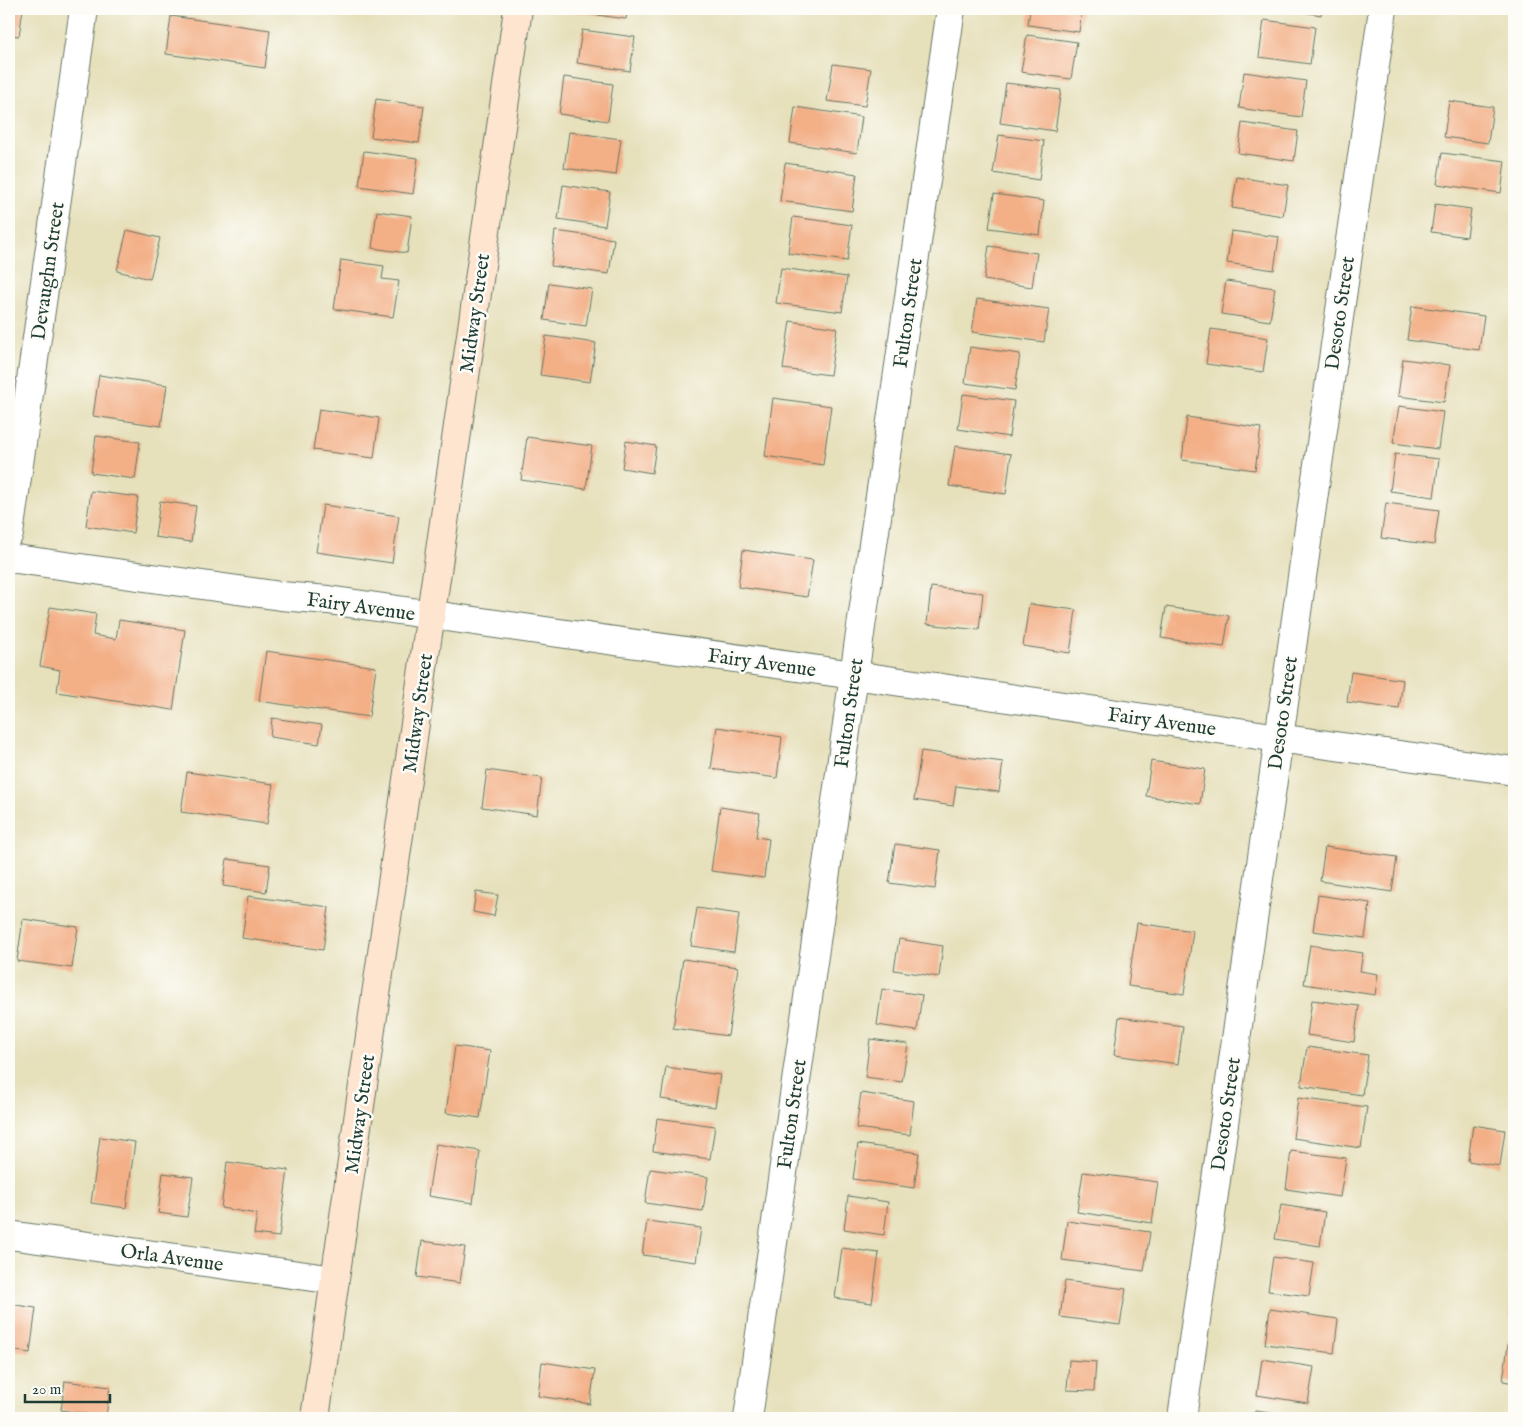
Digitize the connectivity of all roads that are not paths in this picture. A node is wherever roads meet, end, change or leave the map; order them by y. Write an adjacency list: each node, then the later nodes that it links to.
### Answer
1 (84, 9): 5 (street, Devaughn Street)
2 (518, 9): 7 (street, Midway Street)
3 (951, 9): 8 (street, Fulton Street)
4 (1383, 9): 9 (street, Desoto Street)
5 (9, 534)
6 (9, 558): 7 (street, Fairy Avenue)
7 (431, 616): 8 (street, Fairy Avenue); 12 (street, Midway Street)
8 (854, 675): 9 (street, Fairy Avenue); 14 (street, Fulton Street)
9 (1278, 738): 10 (street, Fairy Avenue); 15 (street, Desoto Street)
10 (1514, 771)
11 (9, 1235): 12 (street, Orla Avenue)
12 (335, 1280): 13 (street, Midway Street)
13 (315, 1418)
14 (748, 1418)
15 (1182, 1418)

